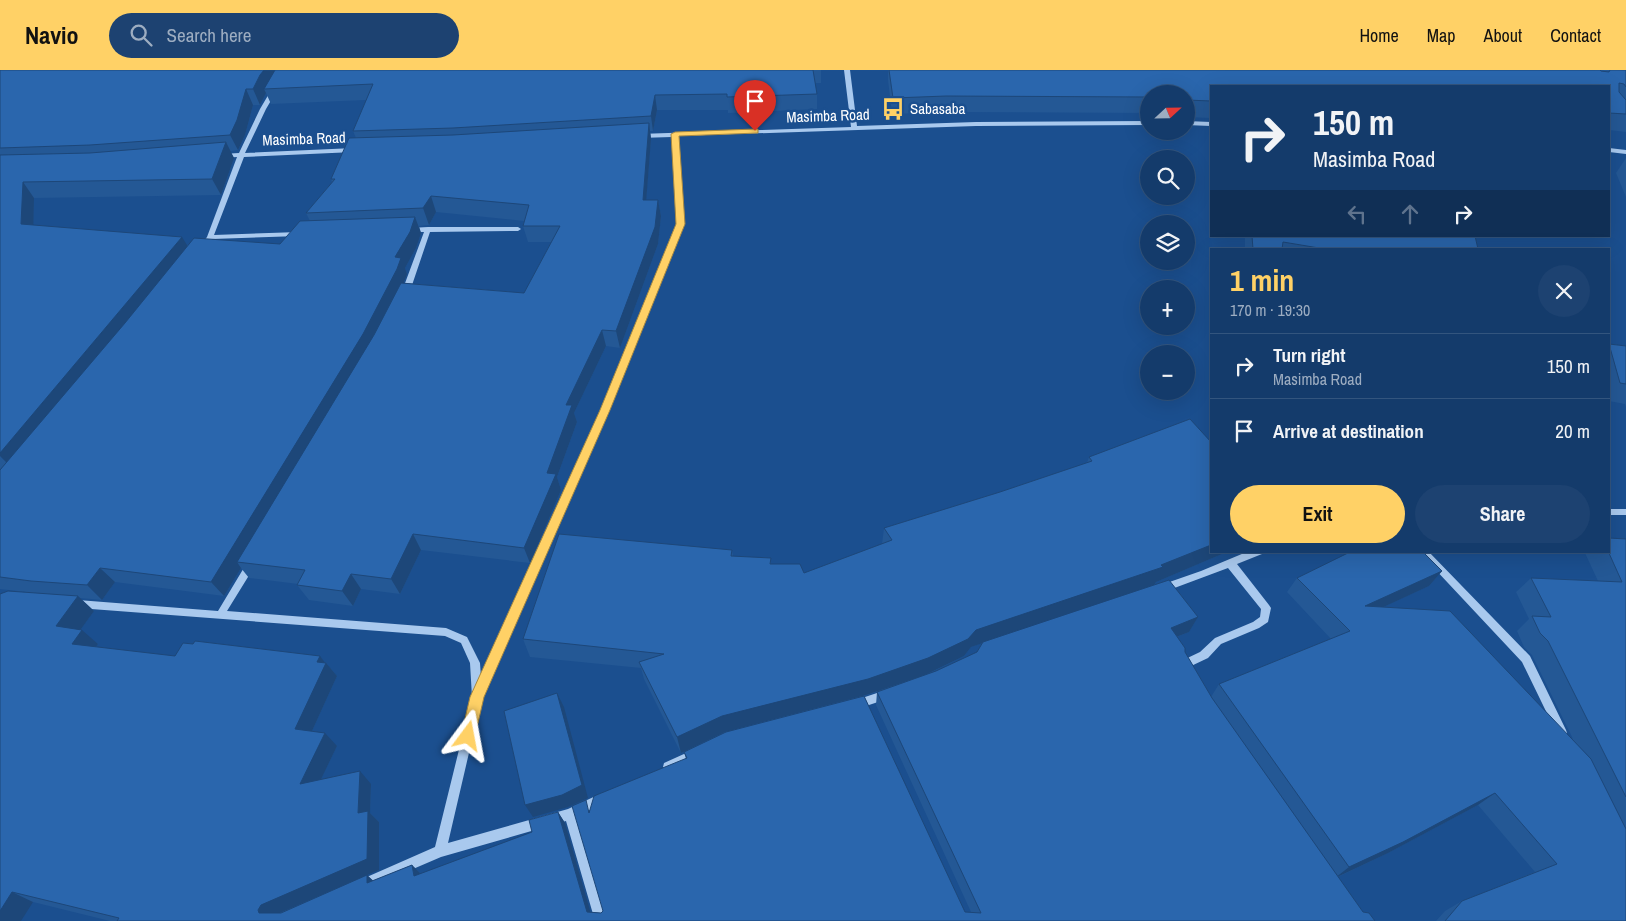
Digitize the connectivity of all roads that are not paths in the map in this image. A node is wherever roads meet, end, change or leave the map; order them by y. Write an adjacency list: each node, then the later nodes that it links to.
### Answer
1 (286, 70): 12 (street)
2 (847, 70): 6 (street)
3 (1140, 123): 6 (street, Masimba Road)
4 (1195, 124): 5 (street)
5 (1210, 124)
6 (854, 127): 7 (street, Masimba Road)
7 (675, 134): 8 (street, Masimba Road); 32 (street)
8 (628, 136)
9 (359, 150): 12 (street, Masimba Road)
10 (1610, 150): 11 (street)
11 (1626, 152)
12 (241, 154): 13 (street, Masimba Road); 18 (street)
13 (213, 156)
14 (428, 229): 15 (street); 16 (street); 20 (street)
15 (518, 229)
16 (399, 230)
17 (309, 233): 18 (street)
18 (210, 237): 19 (street)
19 (198, 252)
20 (401, 302)
21 (1610, 512): 22 (street)
22 (1626, 512)
23 (1254, 553): 26 (street)
24 (1424, 553): 34 (street)
25 (255, 557): 29 (street)
26 (1230, 563): 27 (street); 30 (street)
27 (1149, 593)
28 (67, 604): 29 (street)
29 (220, 615): 32 (street)
30 (1188, 673)
31 (893, 693): 33 (street)
32 (477, 697): 39 (street)
33 (848, 707)
34 (1565, 740)
35 (708, 748): 36 (street)
36 (656, 772)
37 (613, 793): 38 (street)
38 (570, 814): 39 (street); 41 (street)
39 (440, 850): 40 (street)
40 (352, 890)
41 (601, 921)

